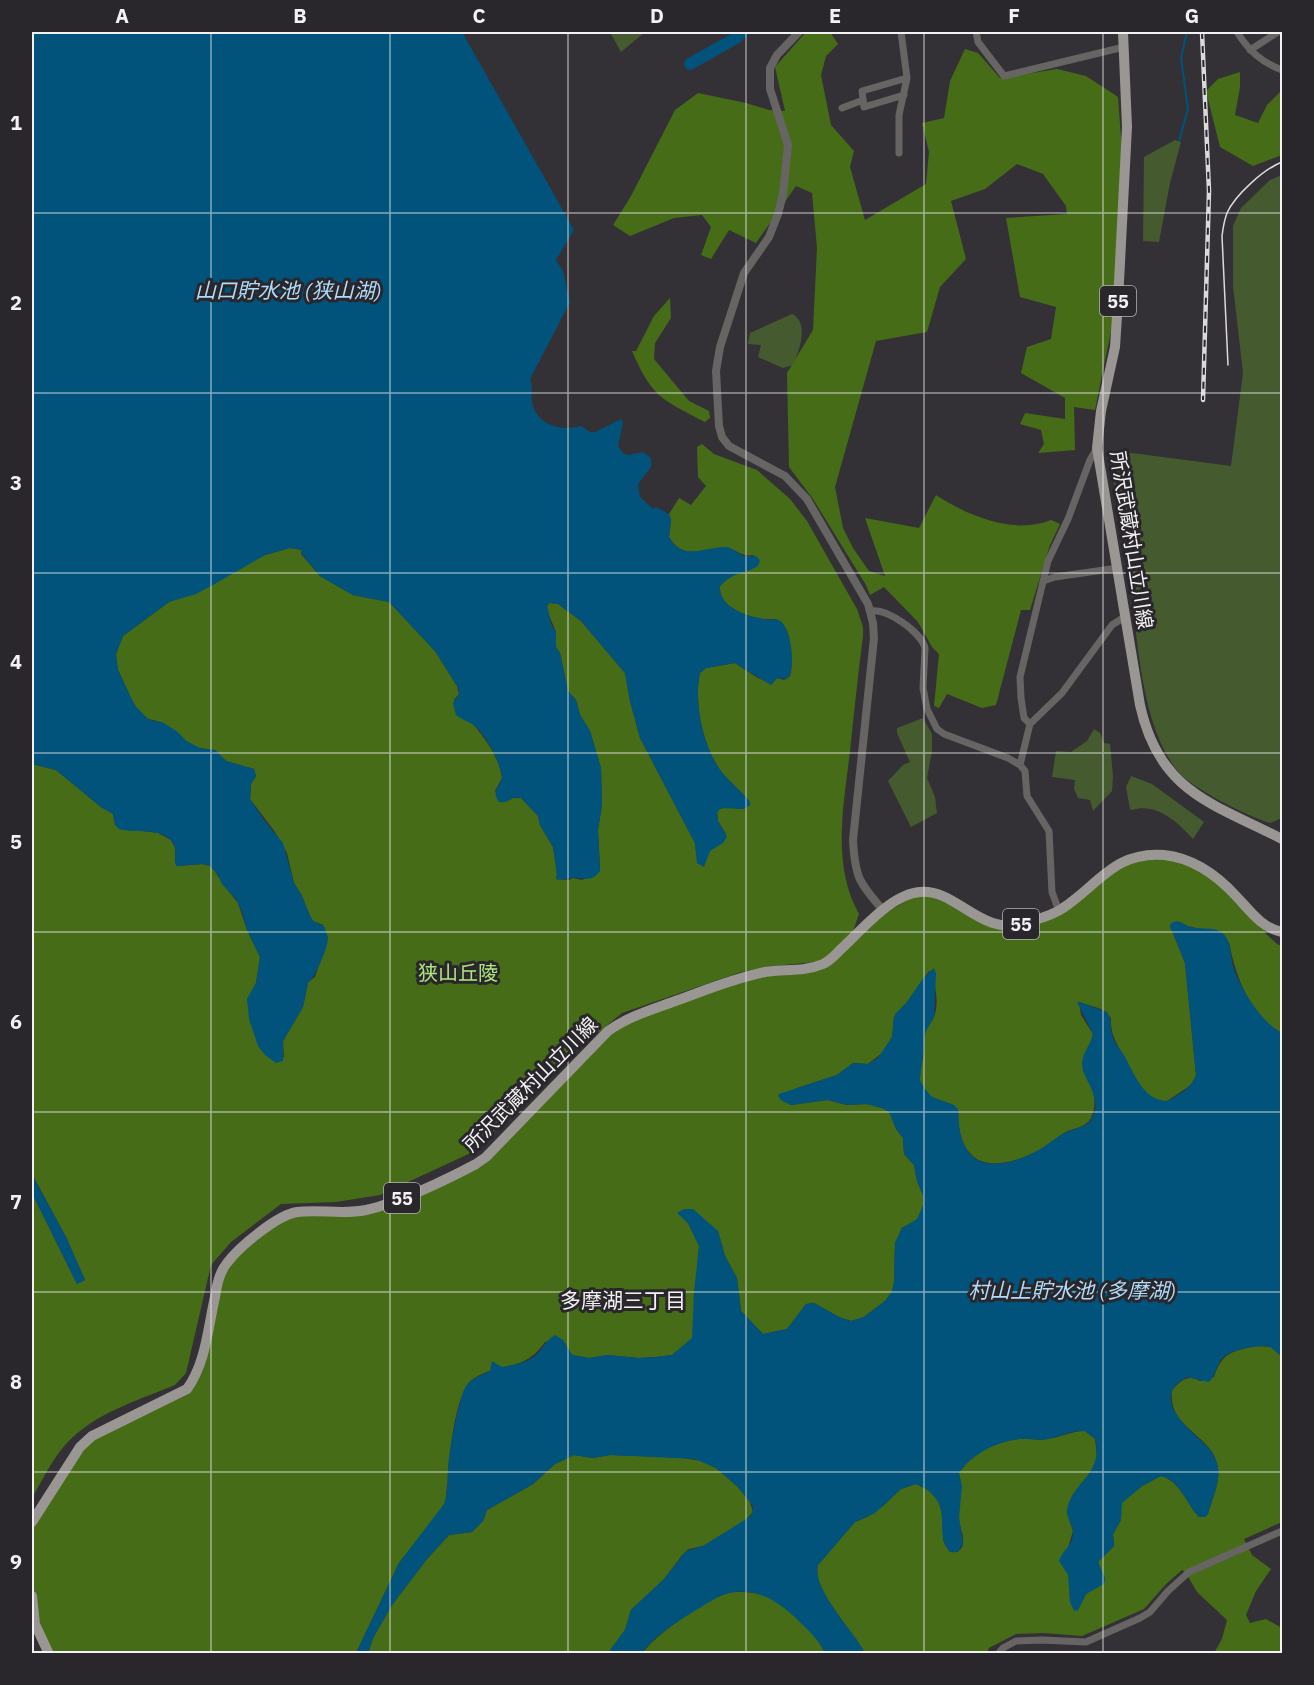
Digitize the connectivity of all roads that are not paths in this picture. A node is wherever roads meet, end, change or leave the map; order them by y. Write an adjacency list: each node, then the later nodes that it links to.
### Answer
1 (799, 32): 18 (street)
2 (901, 32): 10 (street)
3 (976, 32): 7 (street)
4 (1123, 32): 7 (main road, 所沢武蔵村山立川線 / 55)
5 (1237, 32): 8 (street)
6 (1278, 32): 8 (street)
7 (1124, 47): 15 (main road, 所沢武蔵村山立川線 / 55)
8 (1250, 50): 9 (street)
9 (1282, 70)
10 (907, 78): 11 (street); 12 (street)
11 (904, 95): 12 (street); 14 (street)
12 (863, 100): 13 (street)
13 (842, 108)
14 (899, 153)
15 (1097, 448): 16 (main road, 所沢武蔵村山立川線 / 55); 17 (street)
16 (1118, 568): 17 (street); 19 (main road, 所沢武蔵村山立川線 / 55)
17 (1043, 581): 20 (street)
18 (871, 611): 21 (street); 23 (street)
19 (1126, 616): 20 (street); 22 (main road, 所沢武蔵村山立川線 / 55)
20 (1030, 724): 21 (street)
21 (1020, 765): 24 (street)
22 (1282, 839)
23 (883, 910): 24 (main road, 所沢武蔵村山立川線 / 55); 26 (main road, 所沢武蔵村山立川線 / 55)
24 (1059, 911): 25 (main road, 所沢武蔵村山立川線 / 55)
25 (1282, 932)
26 (32, 1522)
27 (1282, 1531): 29 (street)
28 (32, 1596): 30 (main road)
29 (1008, 1645): 31 (street); 32 (street)
30 (49, 1653)
31 (998, 1653)
32 (1014, 1653)

